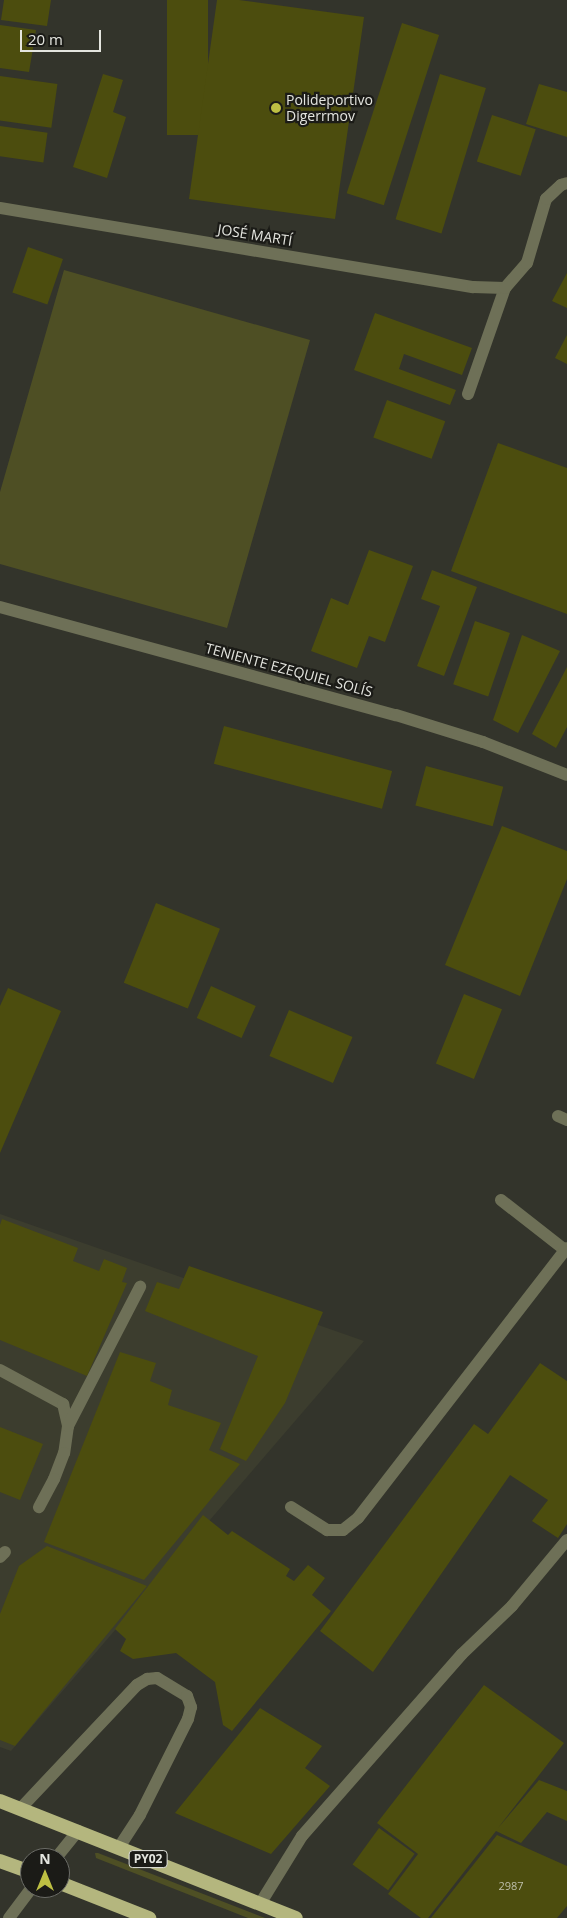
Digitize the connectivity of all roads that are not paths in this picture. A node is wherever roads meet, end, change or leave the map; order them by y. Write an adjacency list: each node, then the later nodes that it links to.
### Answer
1 (567, 183): 3 (street)
2 (0, 208): 3 (street, JOSÉ MARTÍ)
3 (505, 288): 4 (street)
4 (468, 394)
5 (0, 607): 6 (street, TENIENTE EZEQUIEL SOLÍS)
6 (567, 775)
7 (501, 1200): 8 (street)
8 (566, 1249): 13 (street)
9 (140, 1286): 11 (street)
10 (0, 1370): 11 (street)
11 (68, 1426): 12 (street)
12 (39, 1507)
13 (291, 1507)
14 (567, 1540): 24 (street)
15 (0, 1801): 16 (highway, PY02)
16 (20, 1809): 17 (highway, PY02); 18 (street)
17 (78, 1831): 18 (highway, PY02); 19 (street)
18 (119, 1847): 24 (highway, PY02)
19 (64, 1848)
20 (0, 1861): 21 (highway)
21 (20, 1868)
22 (70, 1887): 26 (highway)
23 (24, 1898): 25 (street)
24 (260, 1904): 27 (highway, PY02)
25 (9, 1918)
26 (149, 1918)
27 (296, 1918)

